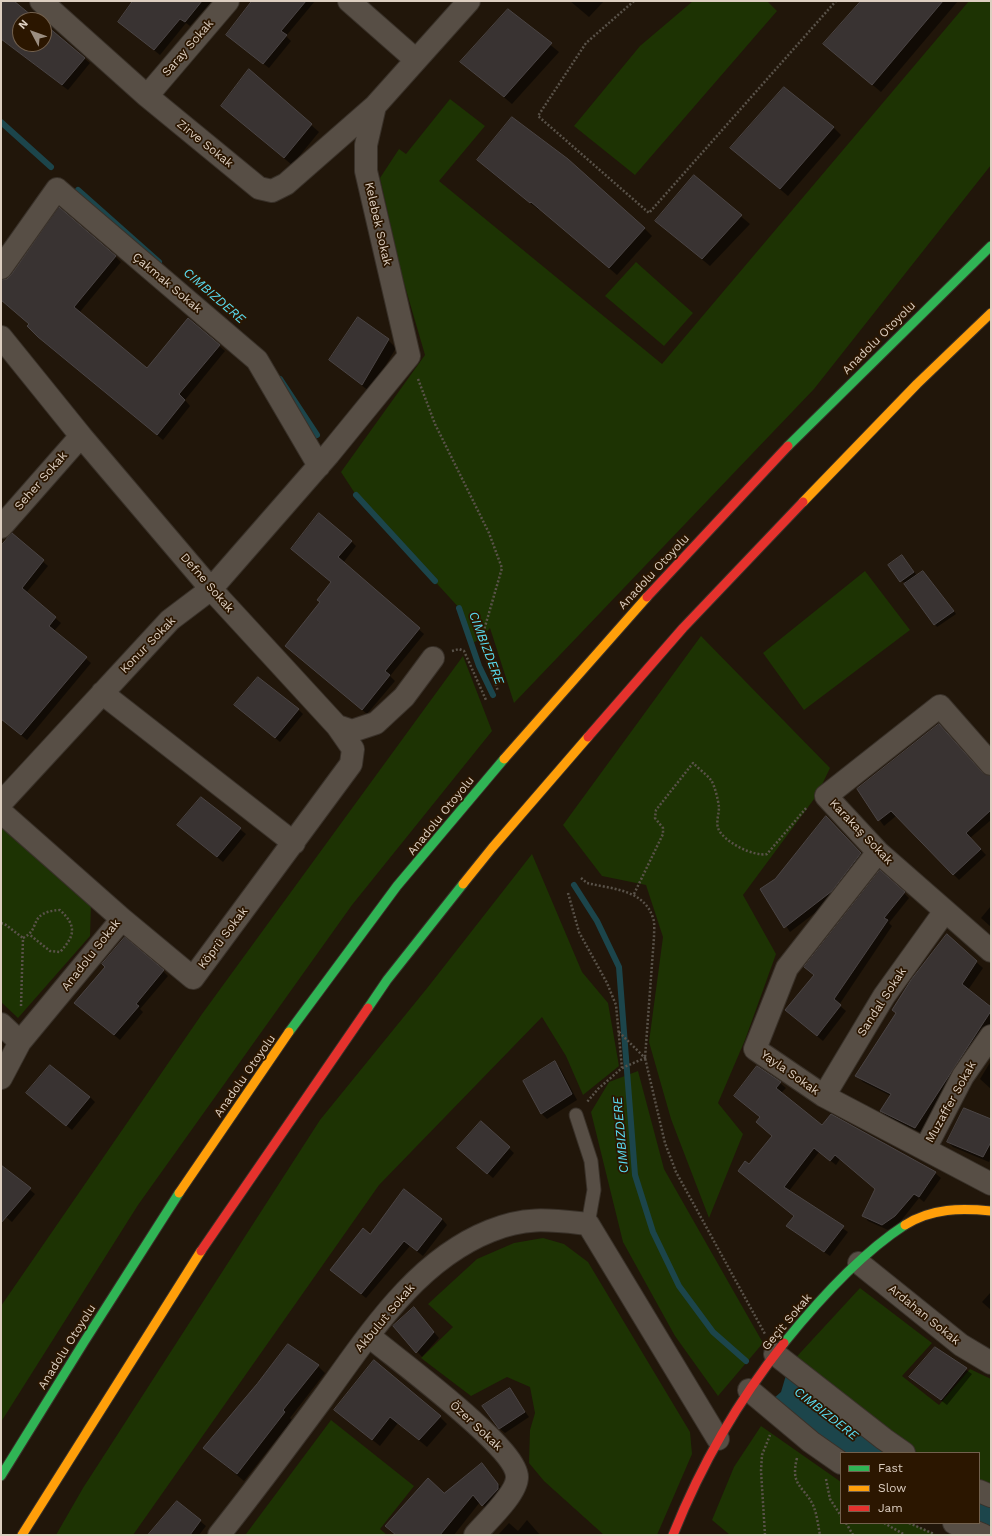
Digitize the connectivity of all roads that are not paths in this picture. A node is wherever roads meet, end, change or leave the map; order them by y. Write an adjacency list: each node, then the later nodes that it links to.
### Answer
1 (41, 1): 6 (street, Zirve Sokak)
2 (228, 1): 6 (street, Saray Sokak)
3 (350, 1): 5 (street)
4 (469, 1): 5 (street, Kelebek Sokak)
5 (416, 60): 7 (street, Kelebek Sokak)
6 (147, 96): 7 (street, Zirve Sokak)
7 (375, 106): 13 (street, Kelebek Sokak)
8 (991, 246): 45 (main road, Anadolu Otoyolu)
9 (1, 268): 13 (street, Çakmak Sokak)
10 (991, 313): 49 (main road)
11 (1, 337): 12 (street, Defne Sokak)
12 (81, 436): 14 (street, Seher Sokak); 15 (street, Defne Sokak)
13 (324, 460): 15 (street, Konur Sokak)
14 (1, 527)
15 (211, 589): 17 (street, Konur Sokak); 18 (street, Defne Sokak)
16 (433, 658): 18 (street)
17 (102, 694): 20 (street, Konur Sokak); 22 (street)
18 (337, 726): 22 (street, Köprü Sokak)
19 (991, 764): 23 (street, Karakaş Sokak)
20 (1, 803)
21 (1, 812): 25 (street, Anadolu Sokak)
22 (294, 843): 25 (street, Köprü Sokak)
23 (878, 852): 24 (street, Karakaş Sokak); 31 (street, Yayla Sokak)
24 (945, 911): 26 (street, Karakaş Sokak); 31 (street, Sandal Sokak)
25 (122, 918): 29 (street, Anadolu Sokak)
26 (991, 951)
27 (1, 1024): 29 (street)
28 (991, 1036): 33 (street, Muzaffer Sokak)
29 (20, 1042): 30 (street, Anadolu Sokak)
30 (1, 1078)
31 (824, 1096): 33 (street, Yayla Sokak)
32 (576, 1115): 36 (lane)
33 (925, 1149): 34 (street, Yayla Sokak)
34 (991, 1184)
35 (991, 1211): 37 (main road, Geçit Sokak)
36 (588, 1224): 38 (street, Akbulut Sokak); 42 (street)
37 (859, 1263): 39 (main road, Geçit Sokak); 40 (street, Ardahan Sokak)
38 (368, 1336): 50 (street, Akbulut Sokak); 51 (street, Özer Sokak)
39 (775, 1354): 41 (main road, Geçit Sokak); 43 (street)
40 (991, 1364)
41 (749, 1390): 42 (main road, Geçit Sokak); 44 (street)
42 (718, 1439): 52 (main road, Geçit Sokak)
43 (903, 1452)
44 (835, 1469)
45 (1, 1476)
46 (980, 1491): 47 (street)
47 (991, 1496)
48 (956, 1524): 53 (street)
49 (22, 1535)
50 (219, 1535)
51 (475, 1535)
52 (673, 1535)
53 (982, 1535)

